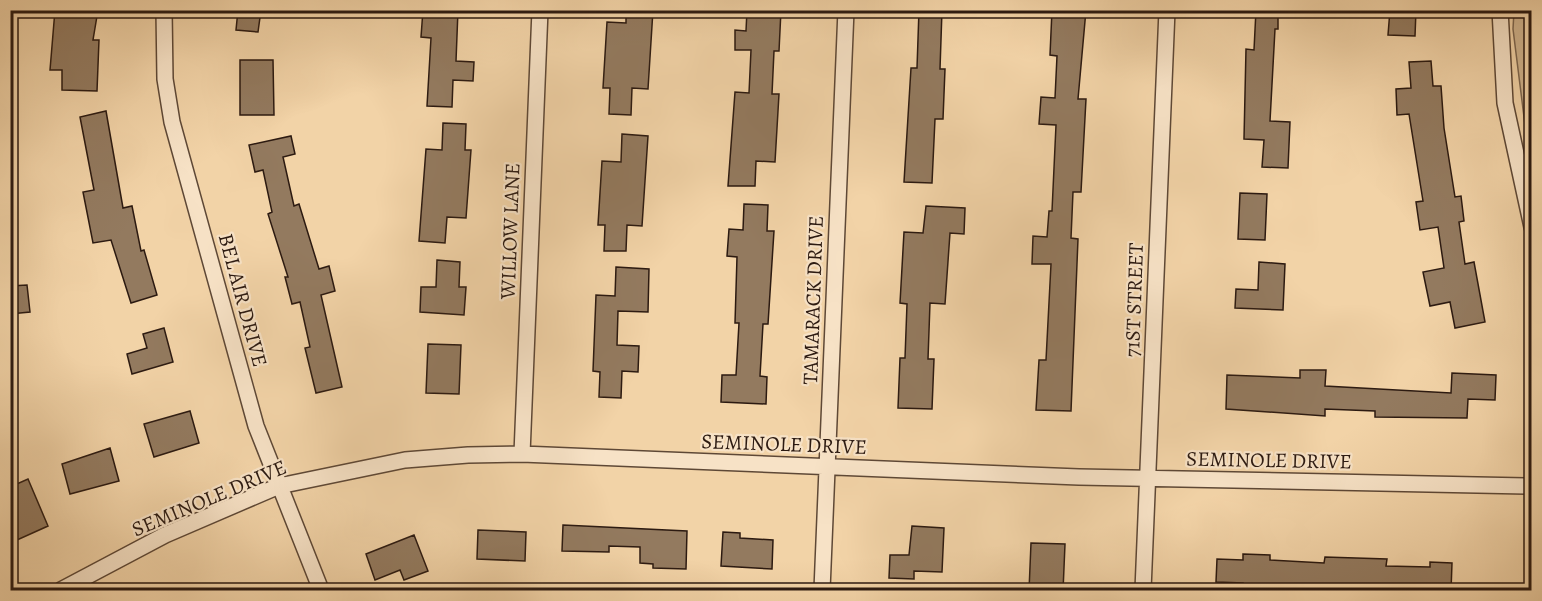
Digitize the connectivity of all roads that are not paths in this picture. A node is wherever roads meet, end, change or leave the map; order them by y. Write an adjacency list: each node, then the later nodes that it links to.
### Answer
1 (164, 10): 10 (street, BEL AIR DRIVE)
2 (540, 10): 7 (street, WILLOW LANE)
3 (846, 10): 8 (street, TAMARACK DRIVE)
4 (1167, 10): 9 (street, 71ST STREET)
5 (1500, 10): 6 (street)
6 (1532, 227)
7 (522, 454): 8 (street, SEMINOLE DRIVE); 10 (street, SEMINOLE DRIVE)
8 (827, 467): 9 (street, SEMINOLE DRIVE); 14 (street, TAMARACK DRIVE)
9 (1147, 479): 11 (street, SEMINOLE DRIVE); 15 (street, 71ST STREET)
10 (279, 486): 12 (street, SEMINOLE DRIVE); 13 (street, BEL AIR DRIVE)
11 (1532, 486)
12 (61, 591)
13 (321, 591)
14 (822, 591)
15 (1143, 591)

